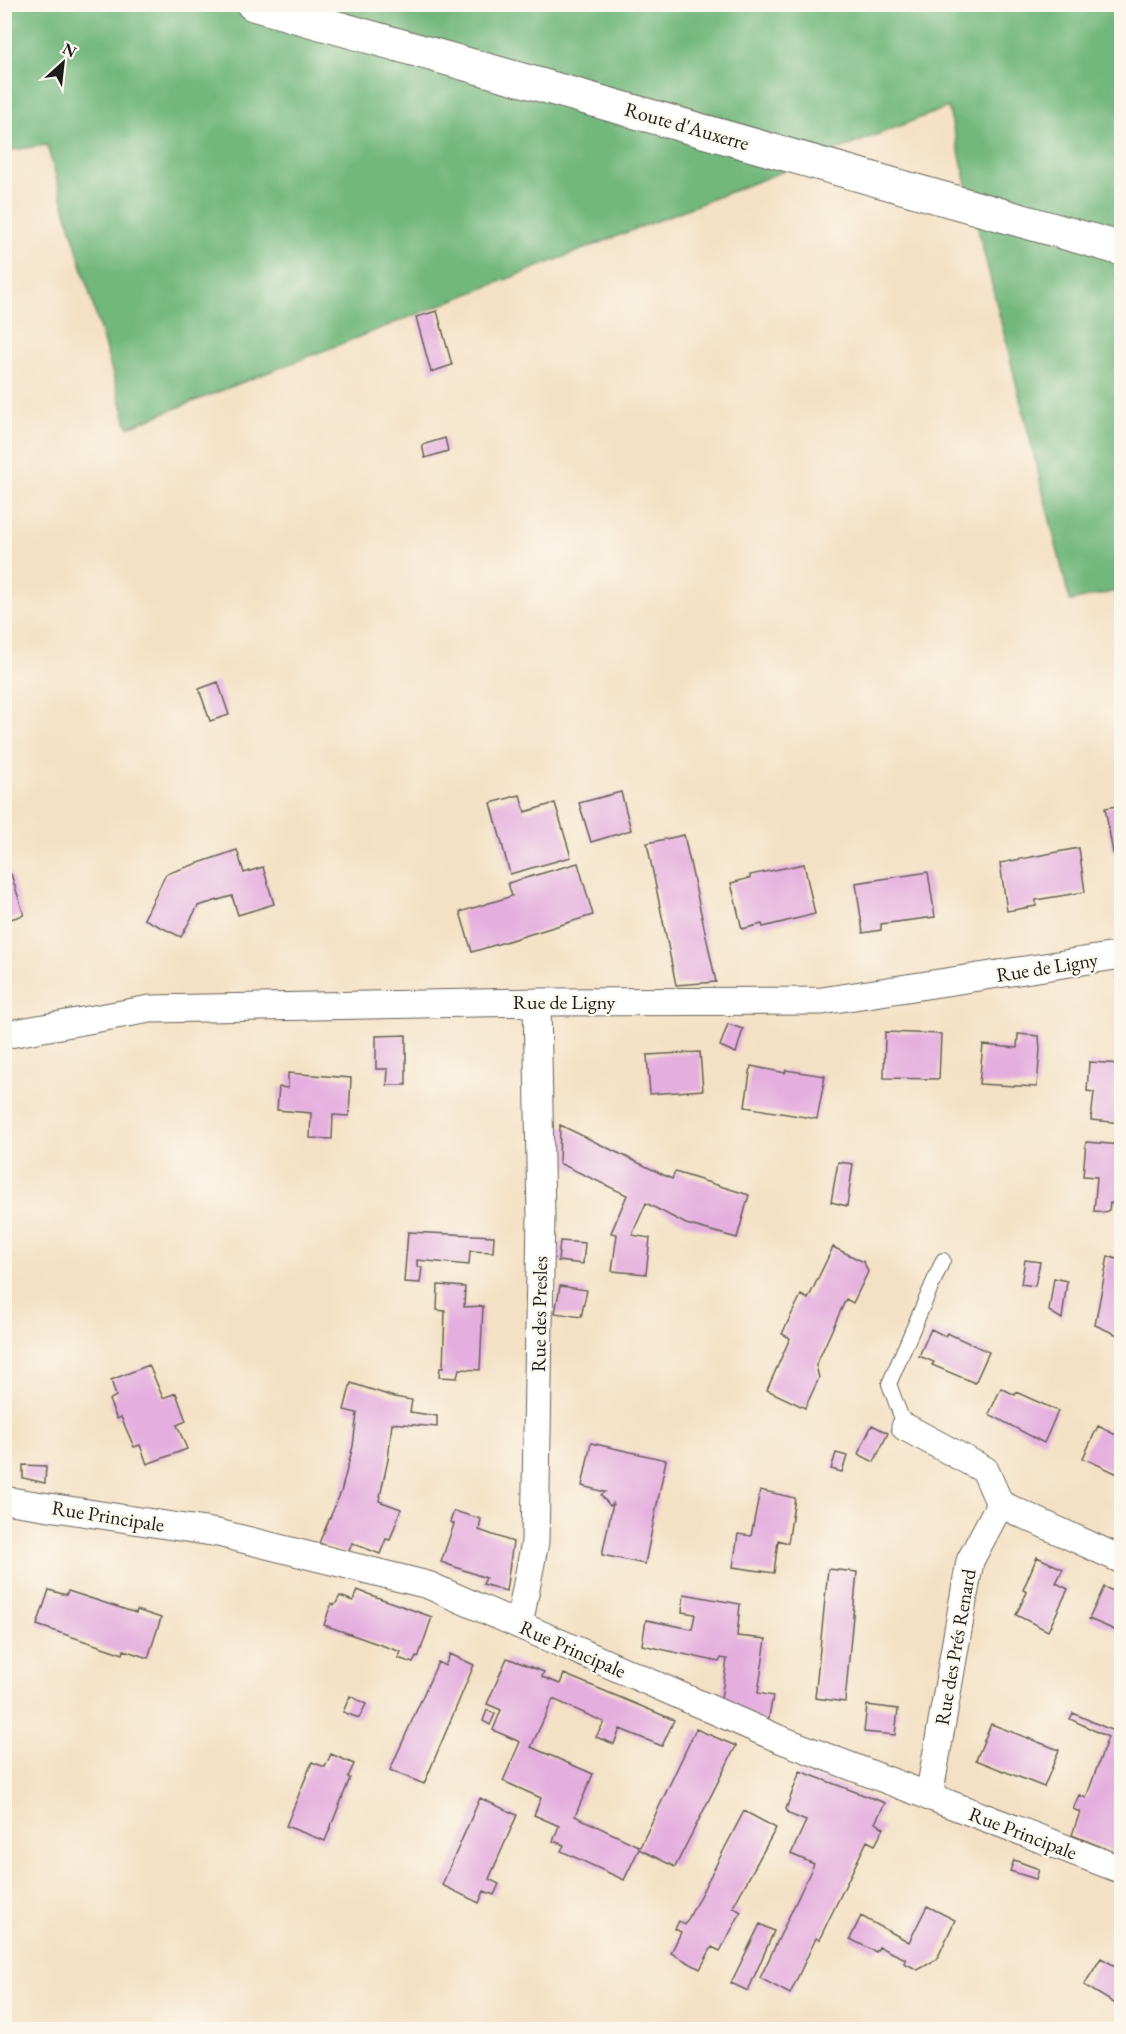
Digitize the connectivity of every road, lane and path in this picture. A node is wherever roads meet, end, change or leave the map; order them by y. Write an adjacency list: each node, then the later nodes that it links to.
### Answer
1 (253, 4): 2 (street, Route d'Auxerre)
2 (1122, 249)
3 (1122, 955): 4 (street, Rue de Ligny)
4 (537, 1002): 5 (street, Rue de Ligny); 11 (street, Rue des Presles)
5 (4, 1035)
6 (943, 1260): 7 (lane)
7 (905, 1427): 9 (street)
8 (4, 1500): 11 (street, Rue Principale)
9 (1000, 1504): 10 (street); 12 (street, Rue des Prés Renard)
10 (1122, 1560)
11 (519, 1625): 12 (street, Rue Principale)
12 (929, 1797): 13 (street, Rue Principale)
13 (1122, 1870)

